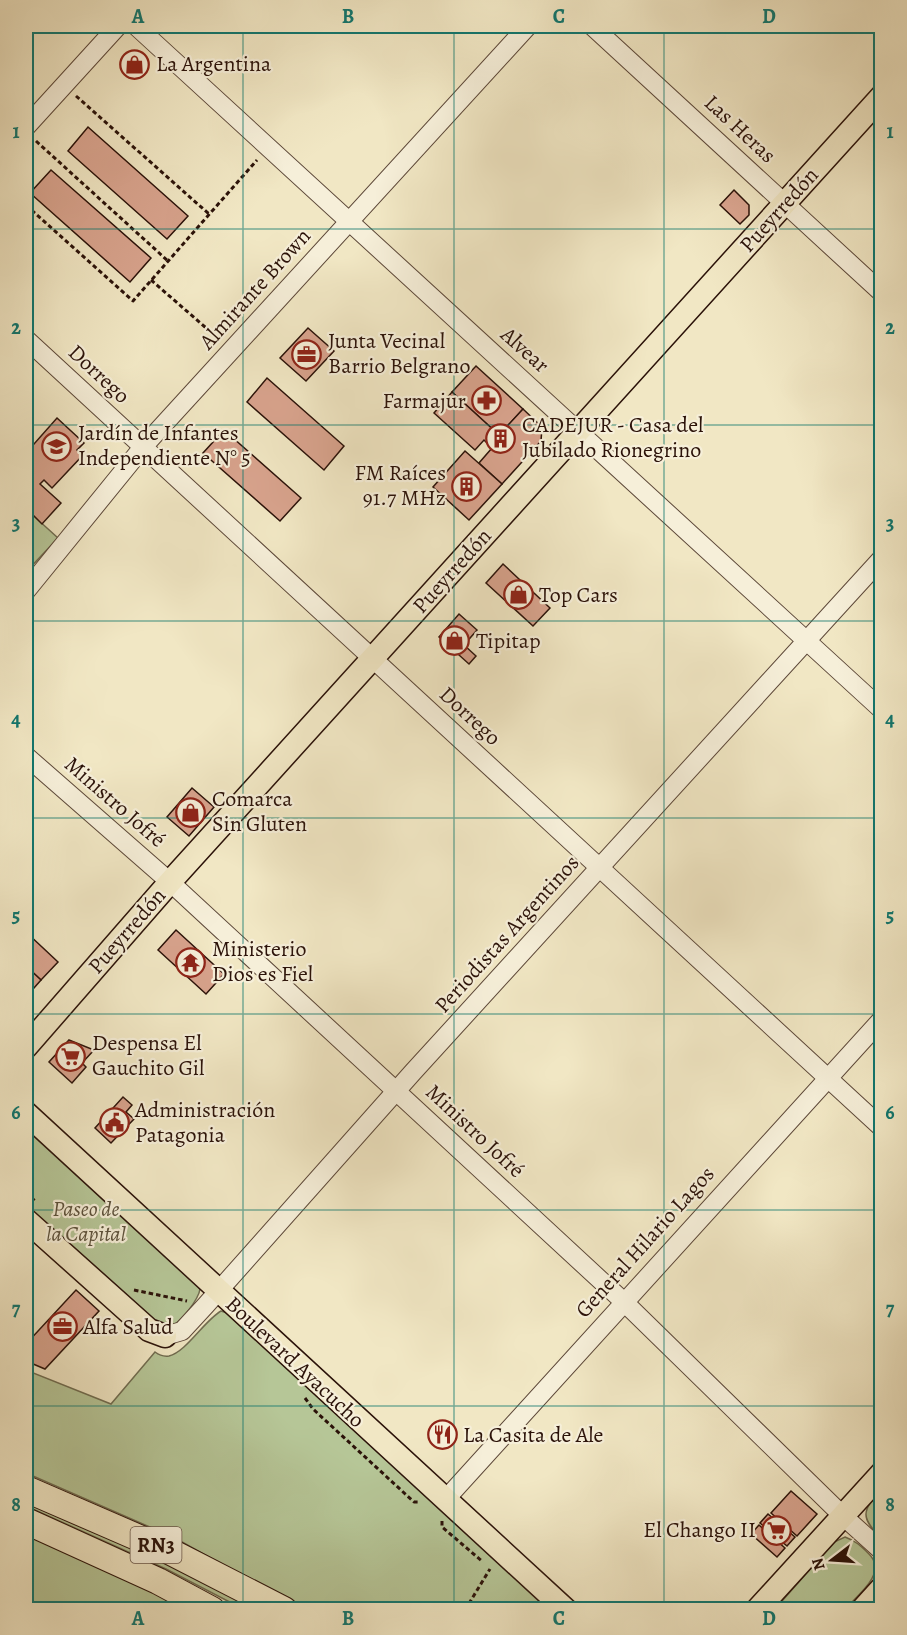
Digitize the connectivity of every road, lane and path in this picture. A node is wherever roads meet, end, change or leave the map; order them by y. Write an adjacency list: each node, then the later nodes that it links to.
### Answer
1 (118, 26): 5 (street)
2 (136, 26): 8 (street, Alvear)
3 (528, 26): 12 (street, Almirante Brown)
4 (592, 26): 9 (street, Las Heras)
5 (64, 85): 7 (street); 11 (path)
6 (882, 96): 9 (main road, Pueyrredón)
7 (30, 133): 13 (path)
8 (268, 147): 11 (path); 12 (street, Alvear)
9 (785, 204): 15 (street, Las Heras); 18 (main road, Pueyrredón)
10 (26, 205): 14 (path)
11 (209, 214): 13 (path)
12 (349, 222): 17 (street, Almirante Brown); 18 (street, Alvear)
13 (168, 261): 14 (path)
14 (152, 280): 17 (path)
15 (882, 293)
16 (26, 339): 19 (street, Dorrego)
17 (232, 350): 19 (street, Almirante Brown)
18 (579, 432): 22 (street, Alvear); 23 (main road, Pueyrredón)
19 (143, 447): 21 (street, Almirante Brown); 23 (street, Dorrego)
20 (882, 558): 22 (street, Periodistas Argentinos)
21 (26, 591)
22 (806, 641): 24 (street, Alvear); 26 (street, Periodistas Argentinos)
23 (373, 659): 26 (street, Dorrego); 27 (main road, Pueyrredón)
24 (882, 710)
25 (26, 756): 27 (street, Ministro Jofré)
26 (599, 868): 30 (street, Dorrego); 31 (street, Periodistas Argentinos)
27 (170, 882): 29 (main road, Pueyrredón); 31 (street, Ministro Jofré)
28 (882, 1019): 30 (street, General Hilario Lagos)
29 (26, 1047)
30 (827, 1078): 33 (street, Dorrego); 38 (street, General Hilario Lagos)
31 (396, 1091): 37 (street, Periodistas Argentinos); 38 (street, Ministro Jofré)
32 (26, 1113): 37 (main road, Boulevard Ayacucho)
33 (882, 1128)
34 (26, 1192): 35 (path)
35 (34, 1214): 39 (main road)
36 (131, 1290): 37 (path)
37 (213, 1298): 39 (street, Periodistas Argentinos); 43 (main road, Boulevard Ayacucho)
38 (624, 1301): 43 (street, General Hilario Lagos); 44 (street, Ministro Jofré)
39 (165, 1336)
40 (302, 1393): 43 (path)
41 (882, 1473): 44 (main road)
42 (26, 1489): 52 (highway, RN3)
43 (445, 1500): 54 (main road, Boulevard Ayacucho)
44 (843, 1516): 47 (street, Ministro Jofré); 55 (main road)
45 (26, 1521): 51 (highway, RN3)
46 (442, 1527): 48 (path)
47 (882, 1551)
48 (490, 1569): 49 (path); 53 (path)
49 (498, 1576)
50 (882, 1588): 56 (main road)
51 (212, 1610)
52 (284, 1610)
53 (465, 1610)
54 (566, 1610)
55 (757, 1610)
56 (862, 1610)

